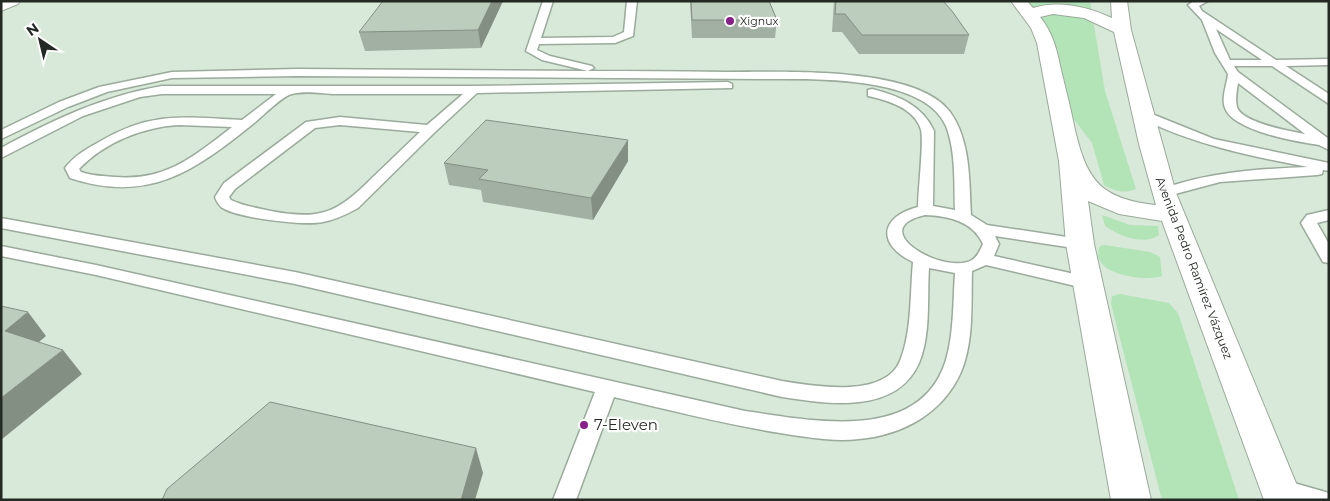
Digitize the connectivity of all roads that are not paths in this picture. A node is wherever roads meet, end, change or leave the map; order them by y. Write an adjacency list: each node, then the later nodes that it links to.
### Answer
1 (12, 1): 6 (street)
2 (548, 1): 10 (lane)
3 (632, 1): 10 (lane)
4 (1119, 1): 9 (street, Avenida Pedro Ramírez Vázquez)
5 (1204, 1): 8 (lane)
6 (1, 6)
7 (1025, 8): 9 (street); 26 (street)
8 (1207, 19): 12 (lane); 13 (lane)
9 (1122, 30): 20 (street, Avenida Pedro Ramírez Vázquez)
10 (534, 41): 14 (lane)
11 (1329, 62): 13 (lane)
12 (1225, 63): 13 (lane); 15 (lane)
13 (1274, 63): 19 (lane)
14 (615, 74): 16 (lane); 23 (lane); 31 (lane)
15 (1234, 74): 24 (lane); 24 (lane)
16 (607, 88): 18 (lane); 29 (lane)
17 (288, 90): 18 (lane); 21 (lane); 25 (lane)
18 (474, 90): 22 (lane)
19 (1329, 100)
20 (1142, 114): 27 (lane); 28 (street, Avenida Pedro Ramírez Vázquez)
21 (244, 124): 21 (lane)
22 (430, 129): 22 (lane)
23 (1, 135)
24 (1327, 144)
25 (1, 154)
26 (1071, 161): 28 (street); 34 (street)
27 (1329, 169): 28 (lane)
28 (1168, 203): 42 (street, Avenida Pedro Ramírez Vázquez)
29 (925, 210): 31 (lane); 38 (lane)
30 (1329, 215): 36 (lane)
31 (963, 217): 33 (lane)
32 (2, 223): 38 (lane)
33 (982, 229): 34 (lane); 37 (lane)
34 (1080, 244): 40 (street)
35 (1, 251): 41 (lane)
36 (1329, 258)
37 (985, 259): 39 (lane); 40 (lane)
38 (921, 260): 39 (lane)
39 (964, 267): 41 (lane)
40 (1088, 283): 44 (street)
41 (607, 388): 43 (lane)
42 (1282, 494): 45 (lane)
43 (564, 500)
44 (1131, 500)
45 (1321, 500)

